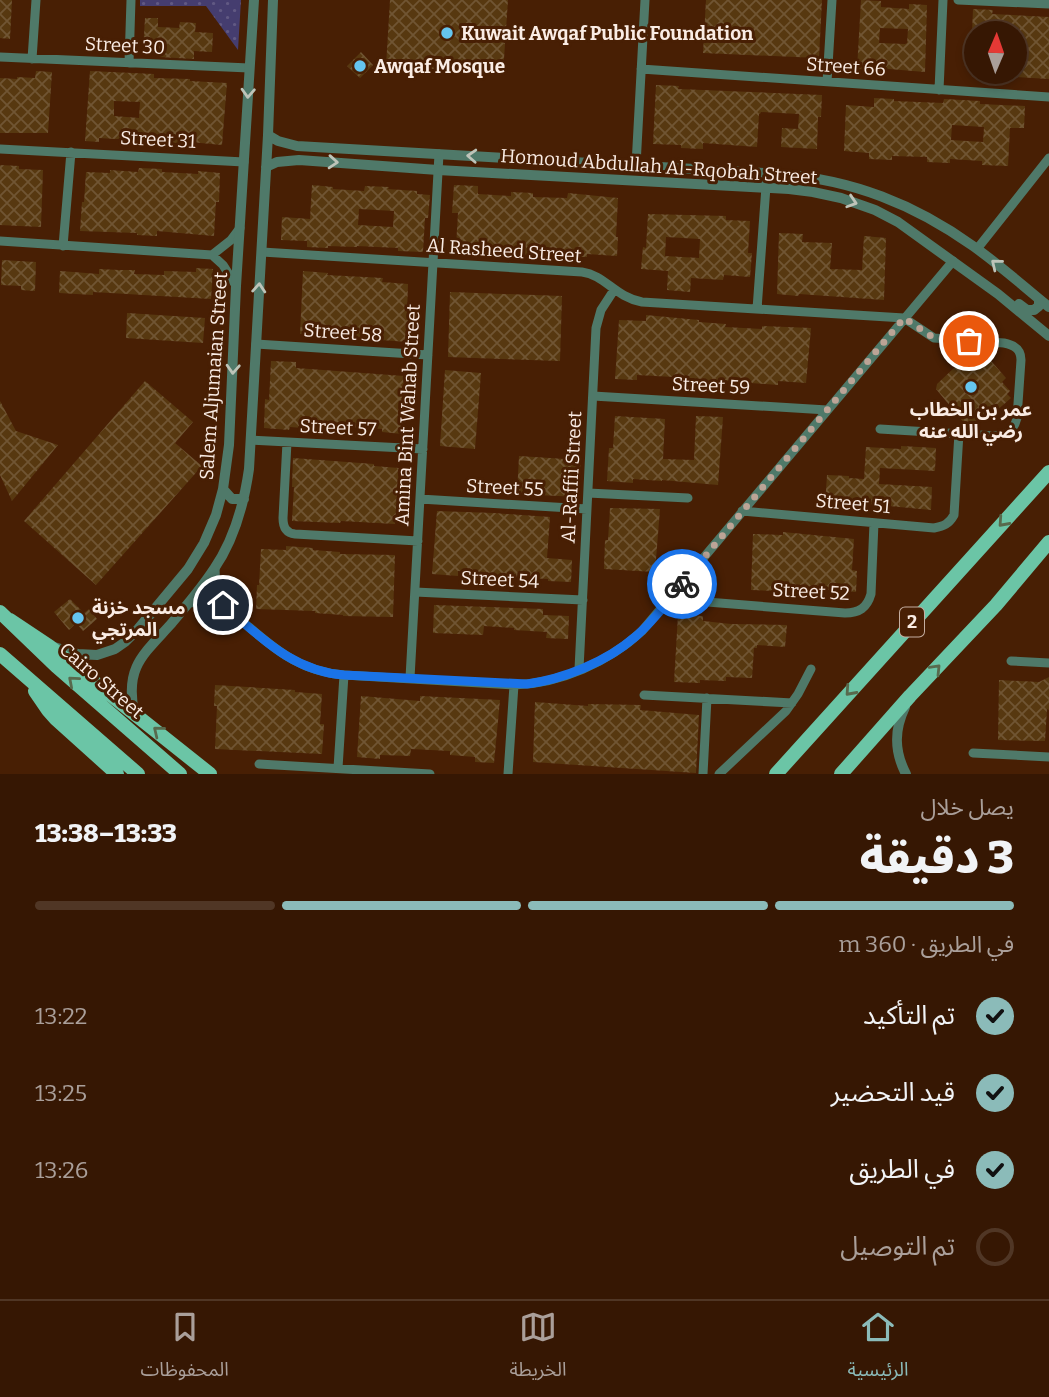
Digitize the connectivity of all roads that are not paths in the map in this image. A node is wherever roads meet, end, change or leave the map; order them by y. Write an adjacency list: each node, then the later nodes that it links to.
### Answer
1 (36, 0): 13 (street)
2 (131, 0): 14 (street)
3 (254, 0): 10 (street, Salem Aljumaian Street)
4 (273, 0): 11 (street, Salem Aljumaian Street)
5 (645, 0): 16 (street)
6 (832, 0): 17 (street)
7 (943, 0): 18 (street)
8 (958, 0): 9 (street)
9 (1042, 3)
10 (252, 24): 11 (street); 15 (street, Salem Aljumaian Street)
11 (272, 26): 20 (street, Salem Aljumaian Street)
12 (0, 57): 13 (street, Street 30)
13 (32, 59): 14 (street, Street 30)
14 (128, 63): 15 (street, Street 30)
15 (249, 68): 25 (street, Salem Aljumaian Street, one-way to 25)
16 (641, 69): 17 (street, Street 66); 26 (street)
17 (827, 82): 18 (street, Street 66)
18 (939, 90): 19 (street, Street 66)
19 (1049, 97)
20 (268, 135): 23 (street, Homoud Abdullah Al-Rqobah Street); 27 (street, Salem Aljumaian Street)
21 (0, 149): 22 (street, Street 31)
22 (71, 152): 25 (street, Street 31); 35 (street)
23 (439, 154): 26 (street, Homoud Abdullah Al-Rqobah Street, one-way to 23); 28 (street, Amina Bint Wahab Street)
24 (1049, 159): 36 (street)
25 (244, 162): 33 (street, Salem Aljumaian Street)
26 (636, 165): 29 (street, Homoud Abdullah Al-Rqobah Street)
27 (266, 167): 28 (street, Homoud Abdullah Al-Rqobah Street, one-way to 28); 37 (street, Salem Aljumaian Street)
28 (438, 170): 30 (street, Homoud Abdullah Al-Rqobah Street); 40 (street, Amina Bint Wahab Street)
29 (766, 173): 30 (street); 31 (street, Homoud Abdullah Al-Rqobah Street)
30 (766, 187): 32 (street, Homoud Abdullah Al-Rqobah Street, one-way to 32); 46 (street)
31 (914, 210): 32 (street); 36 (street, Homoud Abdullah Al-Rqobah Street)
32 (904, 226): 39 (street, Homoud Abdullah Al-Rqobah Street)
33 (240, 228): 38 (street); 41 (street, Salem Aljumaian Street)
34 (0, 241): 35 (street)
35 (63, 246): 38 (street)
36 (977, 249): 44 (street, Homoud Abdullah Al-Rqobah Street, one-way to 36)
37 (261, 252): 40 (street, Al Rasheed Street); 49 (street, Salem Aljumaian Street, one-way to 37)
38 (212, 255): 41 (street)
39 (953, 261): 43 (street, Homoud Abdullah Al-Rqobah Street); 47 (street)
40 (434, 262): 42 (street, Al Rasheed Street); 52 (street, Amina Bint Wahab Street)
41 (236, 286): 48 (street, Salem Aljumaian Street)
42 (614, 290): 46 (street, Al Rasheed Street); 53 (street, Al-Raffii Street)
43 (998, 294): 44 (street); 50 (street, Homoud Abdullah Al-Rqobah Street)
44 (1040, 299): 45 (street, Homoud Abdullah Al-Rqobah Street)
45 (1049, 307)
46 (757, 309): 47 (street, Al Rasheed Street)
47 (904, 318): 54 (street); 56 (street)
48 (235, 324): 49 (street); 61 (street, Salem Aljumaian Street, one-way to 61)
49 (257, 324): 51 (street, Salem Aljumaian Street)
50 (1049, 336)
51 (256, 344): 52 (street, Street 58); 57 (street, Salem Aljumaian Street)
52 (428, 355): 59 (street, Amina Bint Wahab Street)
53 (593, 396): 54 (street, Street 59); 62 (street, Al-Raffii Street)
54 (827, 410): 67 (street)
55 (880, 429): 56 (street)
56 (959, 433): 69 (street, Street 51)
57 (251, 440): 58 (street, Street 57); 64 (street, Salem Aljumaian Street)
58 (287, 442): 59 (street, Street 57); 71 (street)
59 (423, 449): 65 (street, Amina Bint Wahab Street)
60 (1049, 472): 109 (main road, 2, one-way to 109)
61 (223, 489): 64 (street); 68 (street, Salem Aljumaian Street)
62 (588, 493): 63 (street); 66 (street, Al-Raffii Street)
63 (688, 498)
64 (244, 499): 70 (street, Salem Aljumaian Street)
65 (420, 499): 66 (street, Street 55); 71 (street, Amina Bint Wahab Street)
66 (587, 509): 76 (street, Al-Raffii Street)
67 (742, 512): 69 (street, Street 51); 75 (street)
68 (216, 515): 70 (street); 80 (street, Salem Aljumaian Street)
69 (874, 523): 75 (street, Street 52)
70 (236, 525): 73 (street, Salem Aljumaian Street)
71 (418, 541): 74 (street, Amina Bint Wahab Street)
72 (1049, 542): 93 (main road, one-way to 72)
73 (215, 569): 77 (street, Salem Aljumaian Street); 78 (street)
74 (415, 592): 76 (street, Street 54); 89 (street, Amina Bint Wahab Street)
75 (669, 599): 86 (street)
76 (583, 600): 86 (street, Al-Raffii Street)
77 (189, 603): 78 (street); 81 (street, Salem Aljumaian Street)
78 (223, 605): 88 (street)
79 (5, 616): 82 (main road); 103 (main road, Cairo Street, one-way to 79)
80 (144, 622): 81 (street); 82 (street, Salem Aljumaian Street)
81 (161, 634): 96 (street, Salem Aljumaian Street)
82 (49, 646): 96 (main road)
83 (0, 654): 90 (main road)
84 (1011, 661): 85 (street)
85 (1049, 663)
86 (579, 669): 91 (street)
87 (811, 669): 95 (street)
88 (344, 675): 89 (street); 100 (street)
89 (410, 678): 91 (street)
90 (30, 680): 101 (main road); 102 (main road)
91 (514, 685): 106 (street)
92 (644, 695): 94 (street)
93 (910, 696): 110 (main road); 111 (street)
94 (707, 698): 95 (street); 107 (street)
95 (792, 703): 108 (street)
96 (134, 712): 104 (main road, one-way to 96)
97 (973, 753): 98 (street)
98 (1049, 757)
99 (259, 764): 100 (street)
100 (338, 768): 105 (street)
101 (117, 774)
102 (138, 774)
103 (180, 774)
104 (211, 774)
105 (430, 774)
106 (508, 774)
107 (703, 774)
108 (719, 774)
109 (776, 774)
110 (841, 774)
111 (906, 774)

